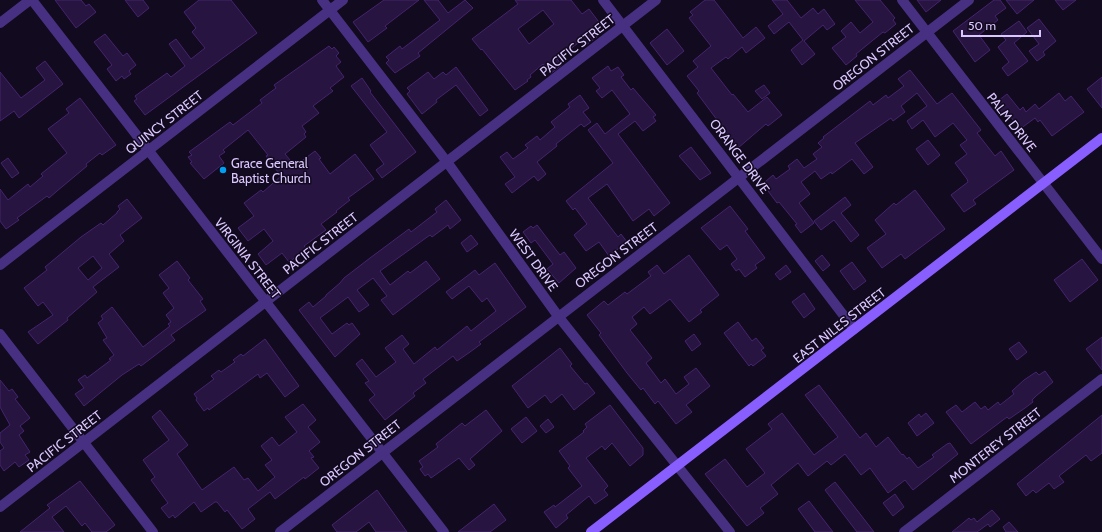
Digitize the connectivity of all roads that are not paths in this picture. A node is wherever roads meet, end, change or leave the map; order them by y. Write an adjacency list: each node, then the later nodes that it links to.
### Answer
1 (31, 0): 9 (street); 13 (street, VIRGINIA STREET)
2 (322, 0): 8 (street, WEST DRIVE)
3 (343, 0): 8 (street, QUINCY STREET)
4 (603, 0): 10 (street, ORANGE DRIVE)
5 (656, 0): 10 (street, PACIFIC STREET)
6 (902, 0): 11 (street, PALM DRIVE)
7 (969, 0): 11 (street, OREGON STREET)
8 (330, 10): 13 (street, QUINCY STREET); 14 (street, WEST DRIVE)
9 (0, 23)
10 (623, 26): 14 (street, PACIFIC STREET); 15 (street, ORANGE DRIVE)
11 (927, 32): 15 (street, OREGON STREET); 16 (street, PALM DRIVE)
12 (1102, 138): 16 (main road, EAST NILES STREET)
13 (148, 150): 18 (street, QUINCY STREET); 19 (street, VIRGINIA STREET)
14 (447, 162): 19 (street, PACIFIC STREET); 20 (street, WEST DRIVE)
15 (739, 177): 20 (street, OREGON STREET); 21 (street, ORANGE DRIVE)
16 (1043, 183): 17 (street, PALM DRIVE); 21 (main road, EAST NILES STREET)
17 (1102, 259)
18 (0, 265)
19 (265, 302): 24 (street, PACIFIC STREET); 25 (street, VIRGINIA STREET)
20 (558, 316): 25 (street, OREGON STREET); 26 (street, WEST DRIVE)
21 (854, 329): 26 (main road, EAST NILES STREET)
22 (0, 334): 24 (street)
23 (1102, 379): 33 (street, MONTEREY STREET)
24 (84, 442): 27 (street, PACIFIC STREET); 28 (street)
25 (382, 453): 29 (street, OREGON STREET); 30 (street, VIRGINIA STREET)
26 (677, 466): 31 (main road, EAST NILES STREET); 32 (street, WEST DRIVE)
27 (0, 507)
28 (153, 532)
29 (280, 532)
30 (444, 532)
31 (591, 532)
32 (730, 532)
33 (904, 532)

